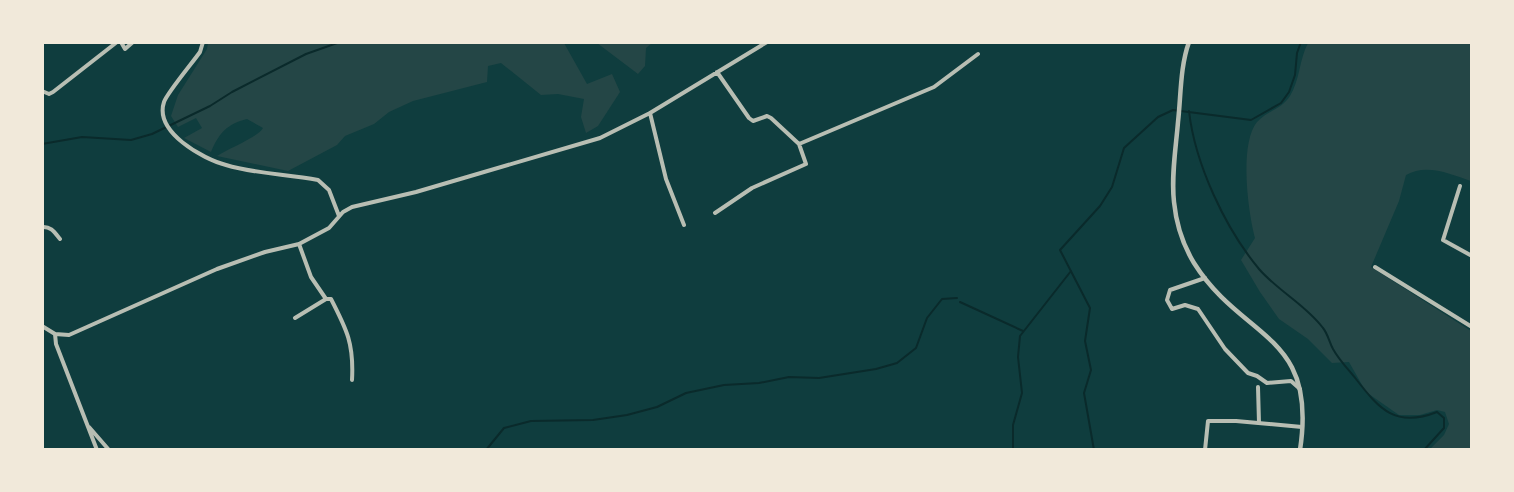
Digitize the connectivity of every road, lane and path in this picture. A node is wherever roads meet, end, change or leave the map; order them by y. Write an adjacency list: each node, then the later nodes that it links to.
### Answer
1 (119, 42): 2 (street); 8 (street)
2 (133, 42)
3 (203, 42): 13 (street)
4 (767, 42): 7 (street)
5 (1189, 42): 20 (street)
6 (978, 54): 10 (street)
7 (718, 72): 9 (street); 10 (street)
8 (42, 91)
9 (650, 114): 13 (street); 14 (street)
10 (799, 144): 12 (street)
11 (1460, 186): 18 (street)
12 (715, 213)
13 (339, 216): 17 (street)
14 (684, 225)
15 (42, 227): 16 (street)
16 (60, 239)
17 (300, 244): 21 (street); 25 (street)
18 (1472, 256)
19 (1375, 267): 24 (street)
20 (1205, 278): 28 (street); 28 (street)
21 (326, 299): 22 (street); 26 (street)
22 (295, 318)
23 (42, 326): 25 (street)
24 (1472, 327)
25 (55, 334): 30 (street)
26 (352, 380)
27 (1258, 387): 29 (street)
28 (1301, 393): 31 (street)
29 (1259, 423): 31 (street); 34 (street)
30 (87, 425): 32 (street); 33 (street)
31 (1302, 427): 35 (street)
32 (98, 450)
33 (109, 450)
34 (1205, 450)
35 (1300, 450)

